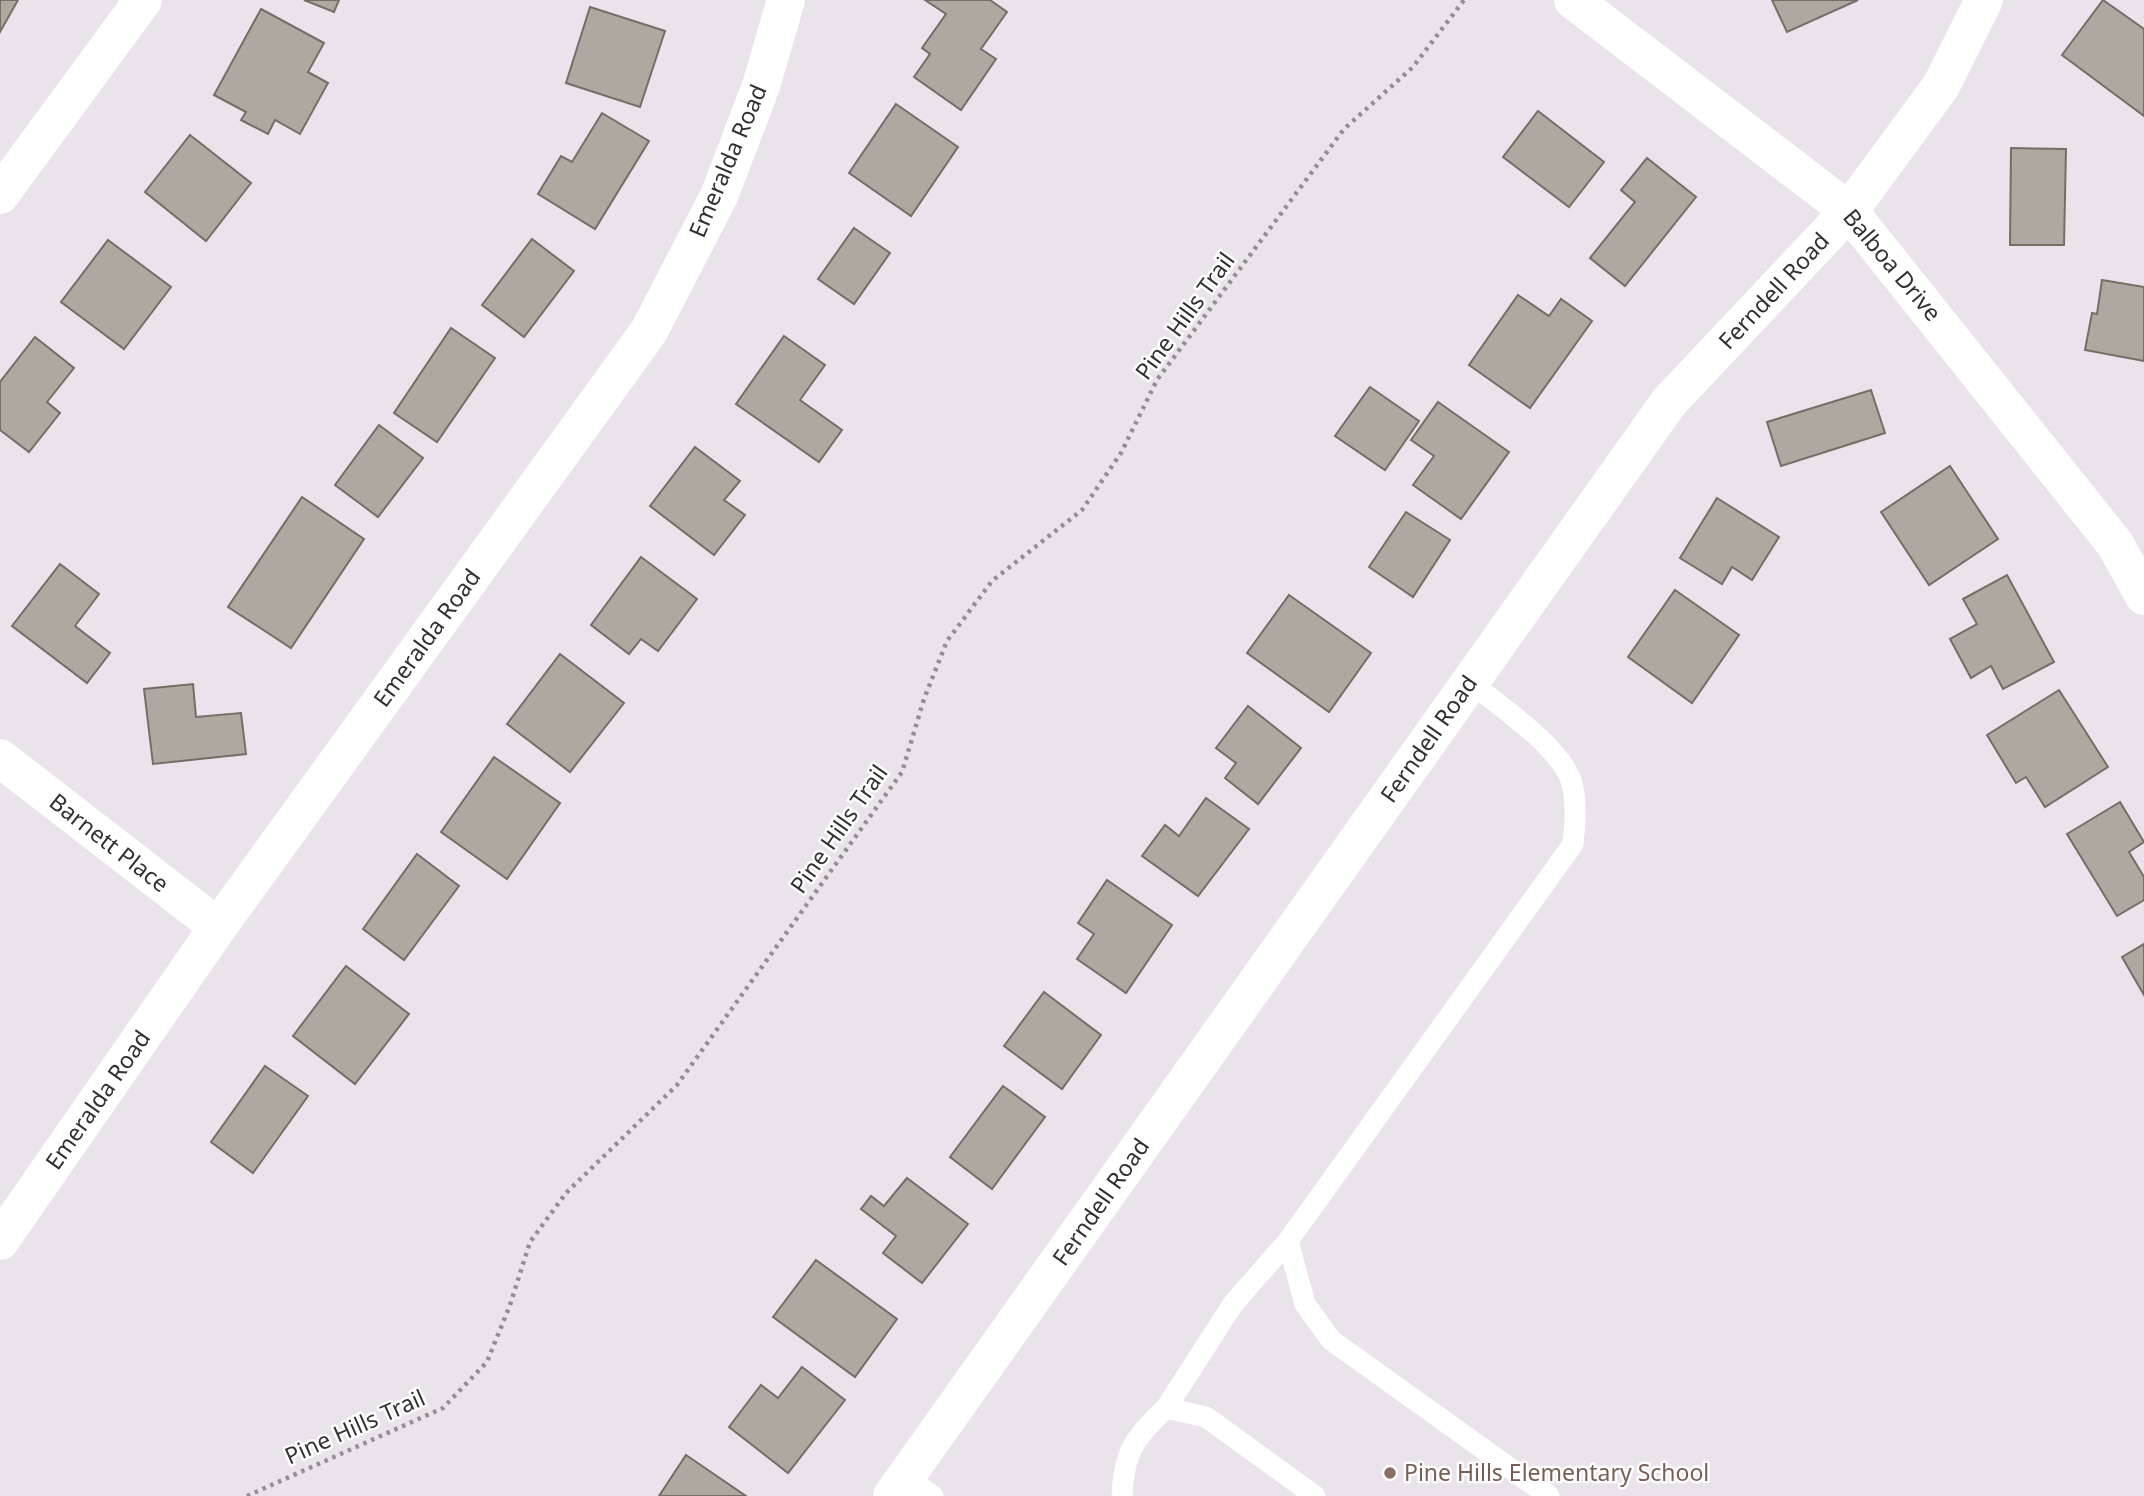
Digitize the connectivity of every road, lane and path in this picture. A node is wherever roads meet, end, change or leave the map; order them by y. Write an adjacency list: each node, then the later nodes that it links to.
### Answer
1 (143, 0): 6 (street)
2 (786, 0): 12 (street, Emeralda Road)
3 (1464, 0): 17 (path, Pine Hills Trail)
4 (1573, 0): 7 (street, Balboa Drive)
5 (1984, 0): 7 (street, Ferndell Road)
6 (0, 195)
7 (1849, 211): 8 (street, Balboa Drive); 10 (street, Ferndell Road)
8 (2130, 536): 9 (street, Balboa Drive)
9 (2144, 596)
10 (1470, 681): 14 (lane); 16 (street, Ferndell Road)
11 (0, 758): 12 (street, Barnett Place)
12 (218, 927): 13 (street, Emeralda Road)
13 (0, 1241)
14 (1288, 1241): 15 (lane); 20 (lane)
15 (1166, 1408): 18 (lane); 19 (lane)
16 (910, 1490)
17 (247, 1496)
18 (1122, 1496)
19 (1315, 1496)
20 (1549, 1496)

